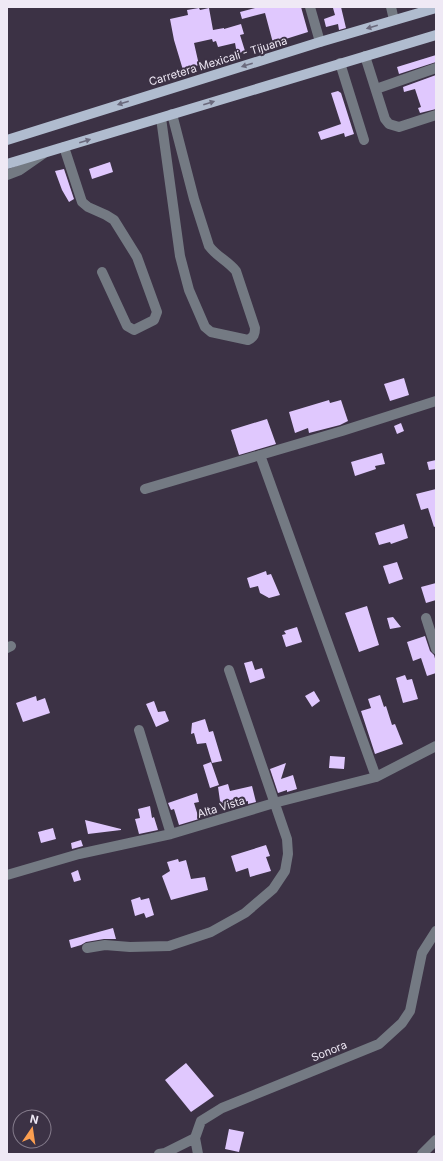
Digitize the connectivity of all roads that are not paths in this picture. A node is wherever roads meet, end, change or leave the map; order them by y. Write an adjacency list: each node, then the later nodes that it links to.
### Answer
1 (310, 7): 6 (street)
2 (391, 7): 4 (street)
3 (436, 8): 4 (main road, Carretera Mexicali - Tijuana)
4 (394, 20): 6 (main road, Carretera Mexicali - Tijuana, one-way to 6)
5 (436, 35): 7 (main road)
6 (320, 42): 14 (main road, Carretera Mexicali - Tijuana, one-way to 14)
7 (366, 56): 8 (main road); 10 (street)
8 (340, 64): 11 (main road, one-way to 8); 15 (street)
9 (436, 68): 10 (street)
10 (376, 89): 12 (street)
11 (172, 114): 13 (main road); 13 (street)
12 (436, 115)
13 (161, 118): 16 (main road, one-way to 13)
14 (7, 140)
15 (364, 140)
16 (64, 147): 17 (main road); 20 (street)
17 (45, 153): 18 (main road); 19 (street)
18 (7, 164)
19 (7, 174)
20 (102, 272)
21 (436, 401): 22 (street)
22 (260, 455): 23 (street); 29 (street)
23 (145, 489)
24 (426, 618): 25 (street)
25 (436, 649)
26 (229, 670): 30 (street)
27 (139, 730): 31 (street)
28 (436, 746): 29 (street, Alta Vista)
29 (376, 777): 30 (street, Alta Vista)
30 (274, 804): 31 (street, Alta Vista); 34 (street)
31 (171, 834): 32 (street, Alta Vista)
32 (7, 875)
33 (436, 931): 35 (street, Sonora)
34 (86, 948)
35 (195, 1138): 37 (street); 38 (street)
36 (436, 1140): 39 (street)
37 (159, 1154)
38 (198, 1154)
39 (422, 1154)

